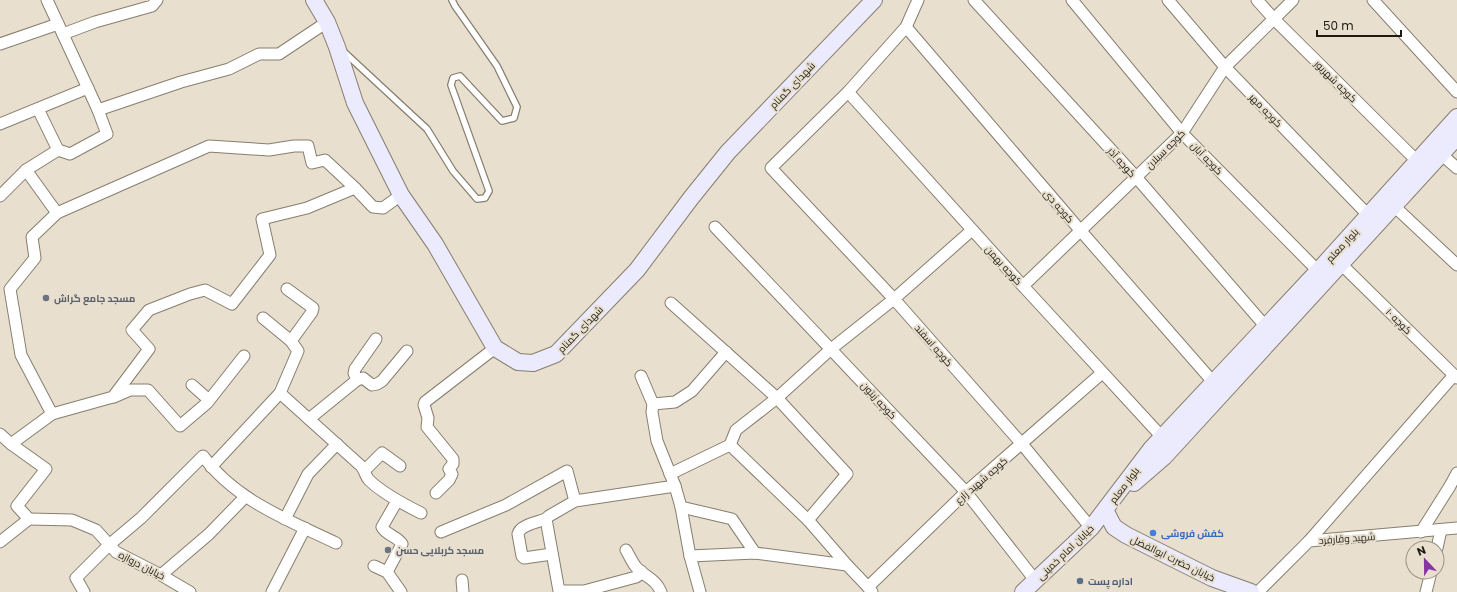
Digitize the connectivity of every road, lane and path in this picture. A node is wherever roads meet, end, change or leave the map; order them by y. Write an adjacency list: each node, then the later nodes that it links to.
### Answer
1 (47, 0): 16 (street)
2 (157, 0): 16 (street)
3 (314, 0): 14 (street, شهدای گمنام)
4 (452, 0): 18 (lane)
5 (874, 0): 55 (street, شهدای گمنام)
6 (918, 0): 15 (street)
7 (974, 0): 34 (street, کوچه آذر)
8 (1072, 0): 27 (street, کوچه آبان)
9 (1168, 0): 19 (street, کوچه مهر)
10 (1257, 0): 13 (street, کوچه شهریور)
11 (1293, 0): 13 (street, کوچه سبلان)
12 (1373, 0): 22 (street)
13 (1274, 19): 19 (street, کوچه سبلان); 31 (street, کوچه شهریور)
14 (328, 22): 18 (street, شهدای گمنام); 24 (street)
15 (906, 27): 21 (street); 43 (street, کوچه دی)
16 (60, 29): 17 (street); 20 (street)
17 (0, 44)
18 (338, 47): 36 (street, شهدای گمنام)
19 (1226, 67): 27 (street, کوچه سبلان); 40 (street, کوچه مهر)
20 (88, 88): 23 (street); 24 (street)
21 (848, 92): 42 (street, کوچه بهمن); 49 (street, کوچه اسفند)
22 (1457, 92)
23 (38, 109): 26 (street); 29 (street)
24 (98, 110): 29 (street)
25 (1457, 117): 31 (street, بلوار معلم)
26 (0, 124)
27 (1182, 133): 34 (street, کوچه سبلان); 46 (street, کوچه آبان)
28 (1457, 137): 30 (street, بلوار معلم)
29 (58, 150): 33 (street)
30 (1441, 154): 32 (street); 38 (street, بلوار معلم)
31 (1417, 161): 40 (street, بلوار معلم)
32 (1457, 168)
33 (26, 170): 37 (street); 39 (street)
34 (1136, 177): 43 (street, کوچه سبلان); 52 (street, کوچه آذر)
35 (355, 188): 36 (street); 39 (street); 67 (street)
36 (401, 195): 55 (street, شهدای گمنام)
37 (0, 196)
38 (1394, 206): 44 (street, بلوار معلم); 45 (street)
39 (57, 213): 71 (street)
40 (1369, 216): 46 (street, بلوار معلم)
41 (715, 227): 56 (street, کوچه زیتون)
42 (972, 230): 47 (street, کوچه بهمن); 49 (street)
43 (1080, 230): 47 (street, کوچه سبلان); 64 (street, کوچه دی)
44 (1341, 264): 62 (street, کوچه ۱۰); 91 (street, بلوار معلم)
45 (1457, 265)
46 (1318, 271): 52 (street, بلوار معلم)
47 (1023, 286): 60 (street, کوچه بهمن)
48 (287, 289): 54 (street)
49 (894, 299): 56 (street); 77 (street, کوچه اسفند)
50 (671, 303): 58 (street)
51 (263, 318): 54 (street)
52 (1266, 327): 64 (street, بلوار معلم)
53 (376, 339): 63 (street)
54 (291, 341): 66 (street)
55 (495, 348): 86 (street)
56 (831, 349): 68 (street); 85 (street, کوچه زیتون)
57 (407, 351): 63 (street)
58 (726, 352): 68 (street); 70 (street)
59 (244, 356): 69 (street)
60 (1102, 373): 74 (street, کوچه بهمن); 77 (street, کوچه شهید زارع)
61 (641, 376): 70 (street)
62 (1455, 377): 104 (street)
63 (357, 380): 72 (street)
64 (1214, 383): 74 (street, بلوار معلم)
65 (192, 385): 69 (street)
66 (280, 393): 72 (street); 80 (street)
67 (113, 397): 69 (street); 71 (street)
68 (777, 398): 78 (street); 96 (street)
69 (209, 400)
70 (653, 404): 83 (street)
71 (52, 414): 75 (street)
72 (309, 419): 76 (street)
73 (0, 434): 75 (street)
74 (1162, 437): 91 (street, بلوار معلم)
75 (11, 444): 93 (street)
76 (336, 444): 81 (street); 94 (street)
77 (1022, 444): 85 (street, کوچه شهید زارع); 98 (street, کوچه اسفند)
78 (730, 445): 83 (street); 96 (street)
79 (400, 466): 81 (street)
80 (211, 467): 87 (street); 107 (street)
81 (365, 470): 88 (street)
82 (1457, 473): 102 (street)
83 (670, 474): 84 (street)
84 (675, 486): 89 (street); 90 (street)
85 (966, 492): 118 (street, کوچه زیتون); 120 (street, کوچه شهید زارع)
86 (436, 493)
87 (246, 498): 94 (street); 116 (street)
88 (397, 501): 92 (street); 115 (street)
89 (575, 501): 95 (street); 101 (street)
90 (681, 507): 109 (street); 111 (street)
91 (1105, 510): 98 (street, خیابان امام خمینی); 130 (street, خیابان حضرت ابوالفضل)
92 (421, 513)
93 (29, 519): 105 (street); 107 (street, خیابان دروازه)
94 (285, 519): 97 (street)
95 (546, 519): 110 (street); 110 (street)
96 (808, 520): 112 (street)
97 (305, 528): 106 (street); 123 (street)
98 (1091, 528): 118 (street, خیابان امام خمینی)
99 (1457, 528): 100 (street, شهید وقارفرد)
100 (1441, 530): 102 (street, شهید وقارفرد); 103 (street)
101 (441, 532)
102 (1421, 532): 104 (street, شهید وقارفرد)
103 (1439, 540)
104 (1309, 541): 131 (street, شهید وقارفرد)
105 (0, 542)
106 (336, 543)
107 (109, 545): 116 (street, خیابان دروازه); 121 (street)
108 (626, 550): 114 (street)
109 (755, 553): 111 (street); 112 (street)
110 (552, 554): 126 (street)
111 (690, 556): 128 (street)
112 (847, 565): 120 (street)
113 (374, 566): 115 (street)
114 (641, 571): 126 (street); 127 (street)
115 (387, 572): 124 (street)
116 (161, 575): 122 (street, خیابان دروازه)
117 (462, 580): 125 (street)
118 (1035, 580): 129 (street, خیابان امام خمینی)
119 (1429, 580): 132 (street)
120 (870, 589)
121 (84, 592)
122 (190, 592)
123 (272, 592)
124 (401, 592)
125 (463, 592)
126 (584, 592)
127 (661, 592)
128 (700, 592)
129 (1023, 592)
130 (1251, 592)
131 (1258, 592)
132 (1426, 592)

